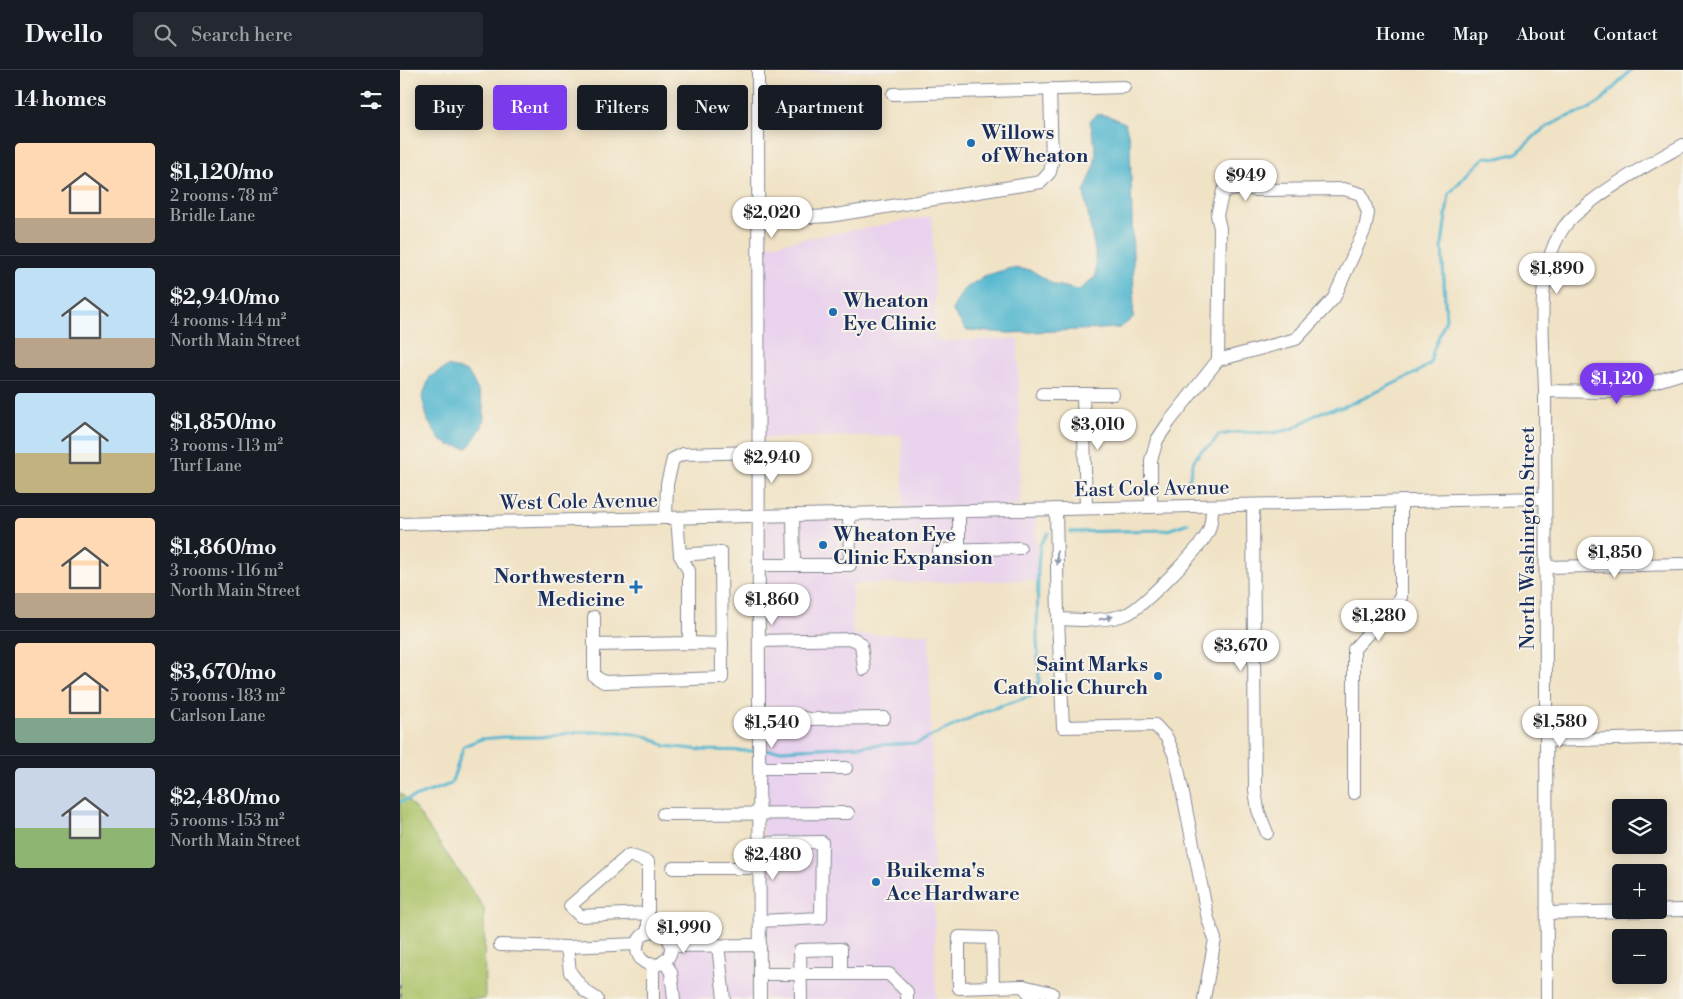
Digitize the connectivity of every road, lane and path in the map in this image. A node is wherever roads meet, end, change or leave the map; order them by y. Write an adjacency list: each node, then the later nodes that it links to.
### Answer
1 (758, 70): 6 (street)
2 (1124, 87): 3 (street)
3 (1050, 90): 4 (street); 6 (street)
4 (893, 94)
5 (1683, 145): 9 (street, North Washington Street)
6 (758, 220): 13 (street)
7 (1218, 360): 7 (street); 18 (street)
8 (1683, 373): 9 (street)
9 (1545, 392): 14 (street, North Washington Street)
10 (1042, 394): 11 (street)
11 (1083, 394): 12 (street); 19 (street)
12 (1113, 394)
13 (758, 452): 24 (street); 25 (street)
14 (1545, 498): 15 (street, East Cole Avenue); 34 (street, North Washington Street)
15 (1401, 501): 16 (street, East Cole Avenue); 48 (street)
16 (1253, 505): 17 (street, East Cole Avenue); 52 (street)
17 (1212, 506): 18 (street, East Cole Avenue); 36 (street, one-way to 17)
18 (1151, 507): 19 (street, East Cole Avenue)
19 (1086, 508): 20 (street, East Cole Avenue)
20 (1056, 509): 21 (street, East Cole Avenue); 36 (street, one-way to 36)
21 (959, 511): 22 (street, East Cole Avenue); 28 (street)
22 (850, 514): 23 (street, East Cole Avenue); 33 (street)
23 (793, 515): 24 (street, East Cole Avenue); 33 (street)
24 (759, 516): 25 (street, West Cole Avenue); 32 (street)
25 (672, 518): 26 (street, West Cole Avenue); 30 (street)
26 (400, 524)
27 (1020, 548): 28 (street)
28 (960, 549): 29 (street)
29 (939, 550)
30 (680, 555): 38 (street); 39 (street)
31 (1683, 564): 34 (street)
32 (759, 565): 33 (street); 37 (street)
33 (794, 565)
34 (1546, 567): 45 (street, North Washington Street)
35 (594, 617): 40 (street)
36 (1058, 619): 84 (street)
37 (759, 642): 41 (street); 42 (street)
38 (689, 643): 39 (street); 40 (street)
39 (722, 644): 40 (street)
40 (594, 645)
41 (864, 668)
42 (759, 716): 43 (street); 46 (street)
43 (884, 718)
44 (1683, 737): 45 (street)
45 (1546, 741): 58 (street, North Washington Street)
46 (759, 766): 47 (street); 49 (street)
47 (846, 768)
48 (1354, 793)
49 (759, 813): 50 (street); 51 (street); 53 (street)
50 (848, 813)
51 (663, 814)
52 (1267, 832)
53 (759, 843): 55 (street); 59 (street)
54 (673, 868): 55 (street)
55 (760, 868): 59 (street)
56 (1683, 910): 58 (street)
57 (648, 912): 57 (street); 60 (street)
58 (1547, 913): 85 (street, North Washington Street)
59 (760, 921): 62 (street)
60 (648, 932): 61 (street); 64 (street)
61 (638, 944): 66 (street); 67 (street)
62 (760, 945): 65 (street); 68 (street)
63 (500, 946): 66 (street)
64 (670, 946): 65 (street); 67 (street)
65 (718, 946): 79 (street)
66 (567, 947): 76 (street)
67 (658, 963): 77 (street); 78 (street)
68 (760, 974): 69 (street); 80 (street)
69 (800, 974): 70 (street); 70 (street); 81 (street)
70 (841, 974): 82 (street)
71 (400, 986): 75 (path)
72 (1023, 986): 73 (street); 74 (street); 83 (street)
73 (993, 987): 73 (street)
74 (1052, 993)
75 (402, 999)
76 (597, 999)
77 (653, 999)
78 (674, 999)
79 (724, 999)
80 (760, 999)
81 (801, 999)
82 (907, 999)
83 (1034, 999)
84 (1204, 999)
85 (1547, 999)

